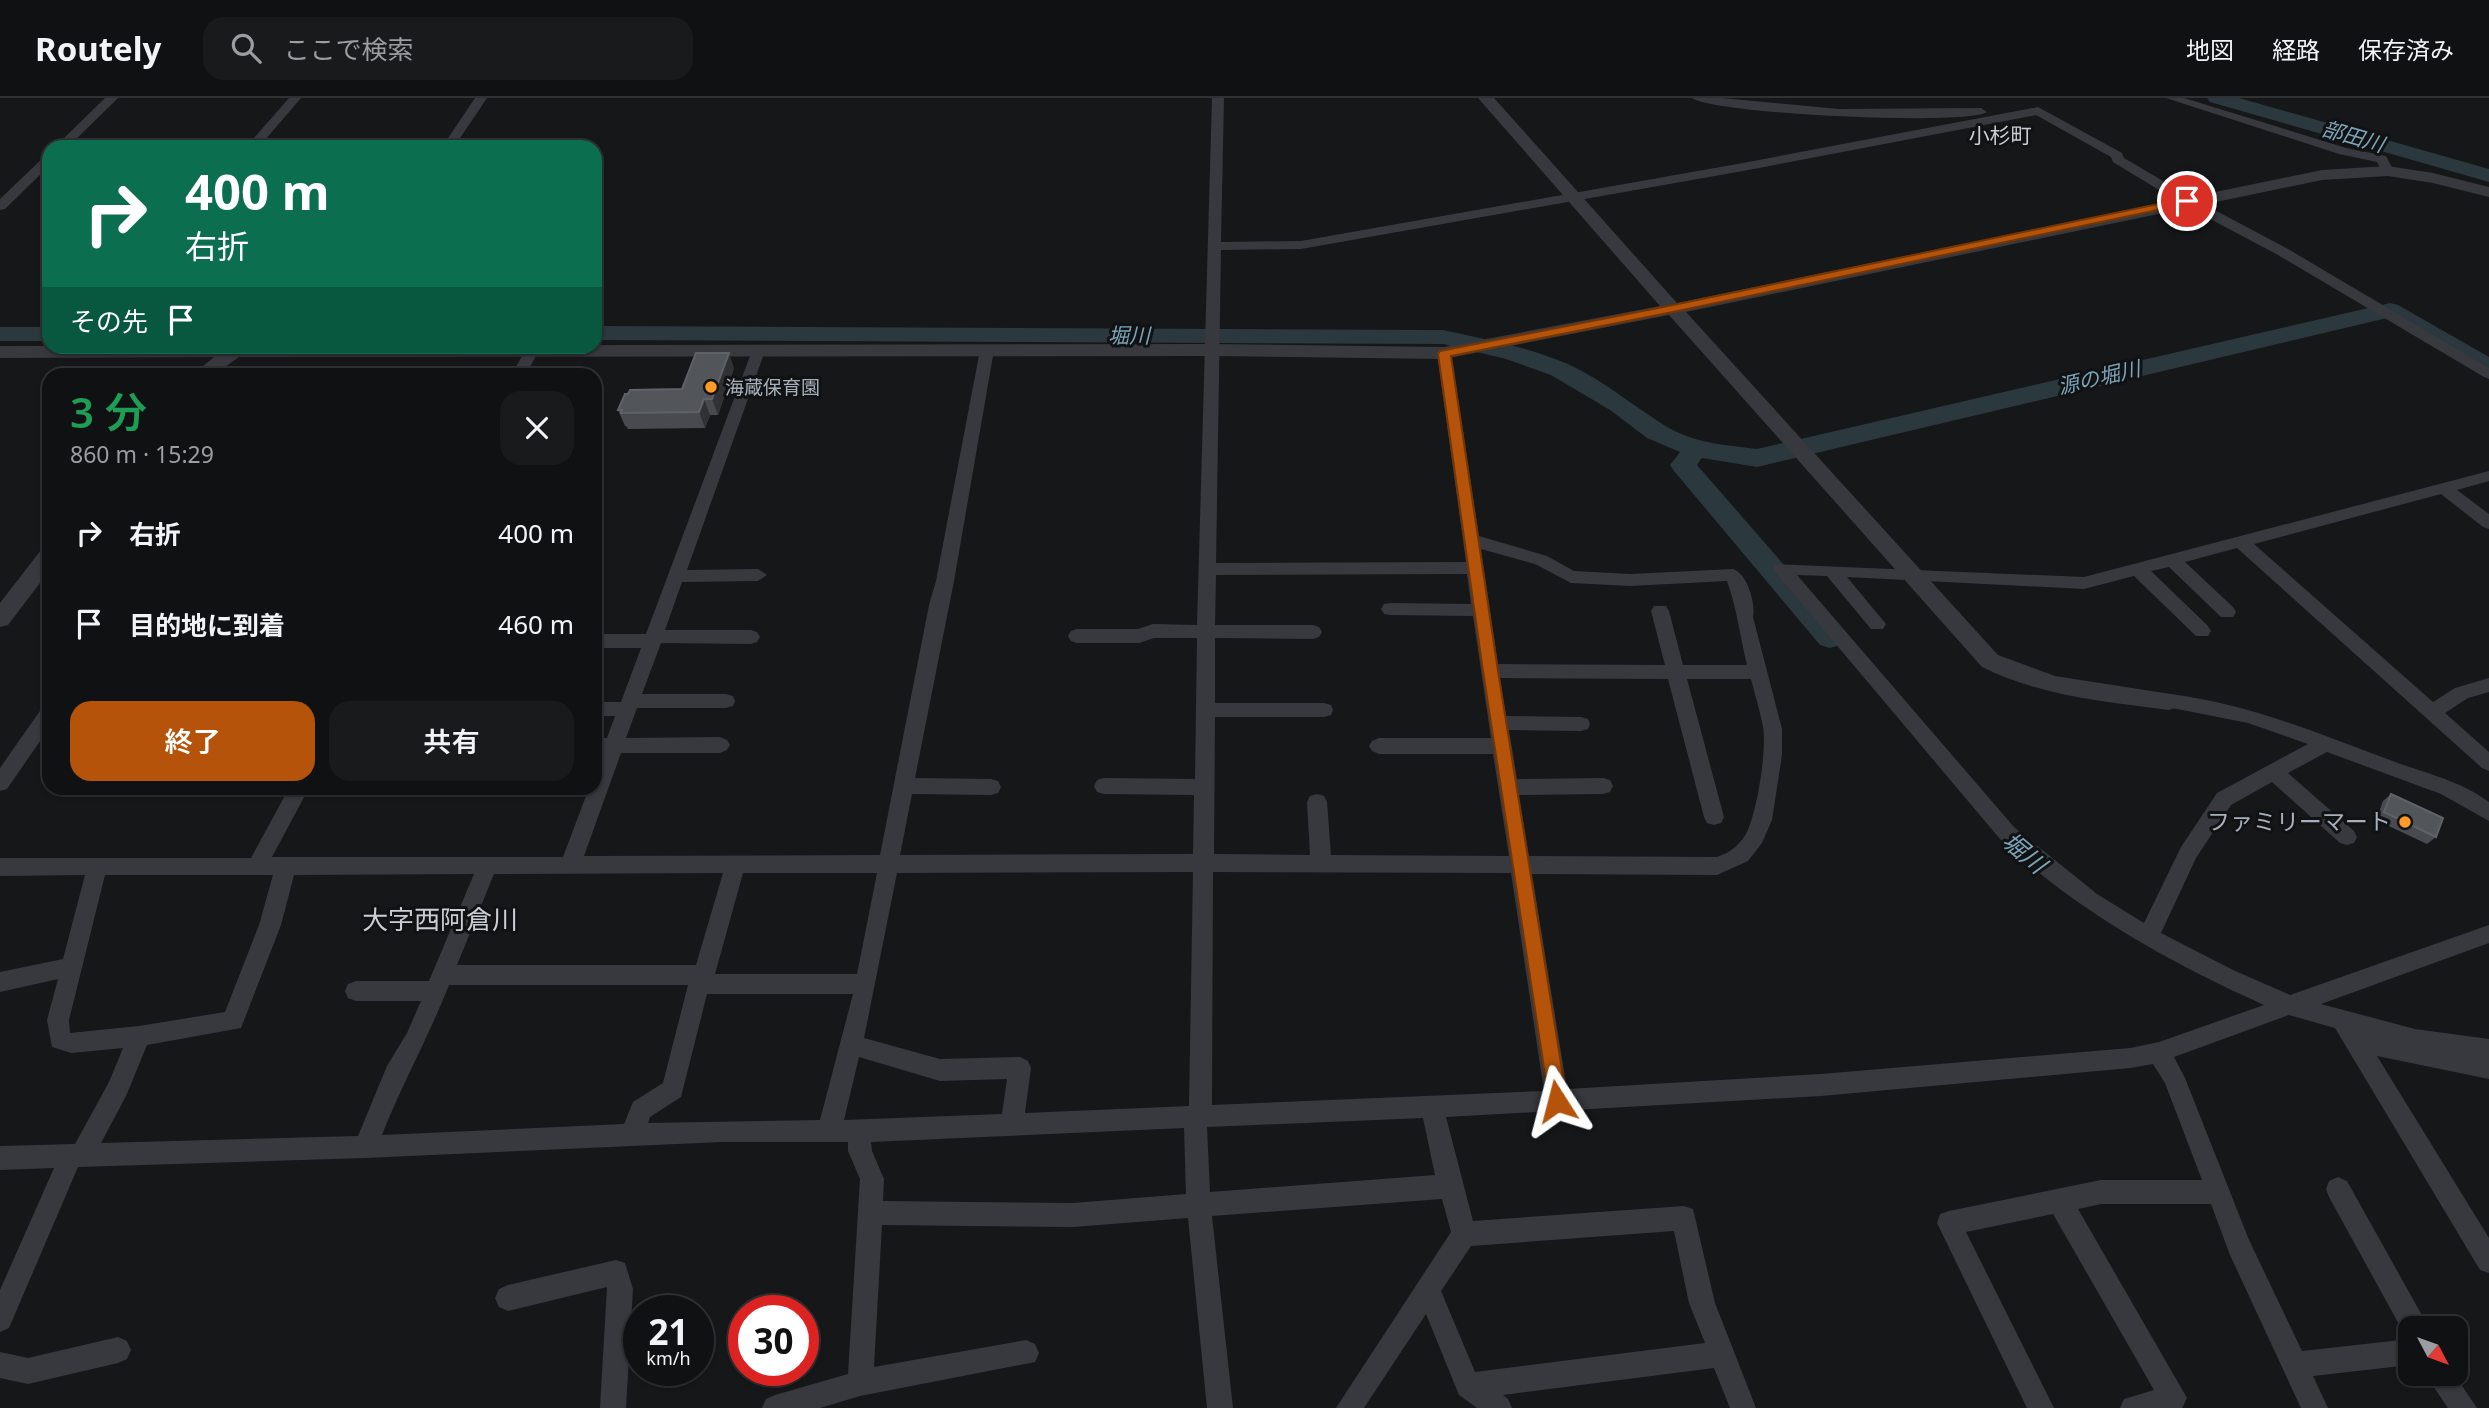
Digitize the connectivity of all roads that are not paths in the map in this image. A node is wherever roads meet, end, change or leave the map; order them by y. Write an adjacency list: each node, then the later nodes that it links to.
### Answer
1 (112, 98): 10 (street)
2 (295, 98): 11 (street)
3 (481, 98): 12 (street)
4 (1218, 98): 19 (street)
5 (1486, 98): 16 (street)
6 (1698, 98): 9 (street)
7 (2020, 98): 9 (street)
8 (2172, 98): 14 (street)
9 (2038, 111): 16 (street); 17 (street)
10 (68, 140)
11 (257, 140)
12 (453, 140)
13 (42, 166): 18 (street)
14 (2388, 171): 15 (street); 17 (street)
15 (2489, 192)
16 (1572, 195): 19 (street); 20 (street)
17 (2187, 201): 20 (street); 30 (street)
18 (0, 206)
19 (1216, 246): 21 (street)
20 (1673, 309): 27 (street); 44 (street)
21 (1214, 348): 23 (street); 27 (street); 39 (street)
22 (42, 350): 25 (street)
23 (987, 350): 24 (street); 82 (street)
24 (758, 351): 26 (street); 43 (street)
25 (0, 352)
26 (602, 352)
27 (1454, 352): 34 (street)
28 (231, 354): 29 (street)
29 (212, 368)
30 (2489, 374)
31 (2489, 476): 32 (street)
32 (2444, 488): 33 (street); 35 (street)
33 (2489, 523)
34 (1471, 540): 38 (street); 60 (street)
35 (2241, 542): 36 (street); 68 (street)
36 (2172, 560): 40 (street); 48 (street)
37 (42, 564): 49 (street)
38 (1475, 568): 39 (street); 46 (street)
39 (1207, 569): 51 (street)
40 (2138, 569): 44 (street); 52 (street)
41 (1833, 572): 44 (street); 50 (street); 108 (street)
42 (758, 575): 43 (street)
43 (676, 576): 56 (street)
44 (1915, 576): 63 (street)
45 (1390, 609): 46 (street)
46 (1481, 610): 58 (street)
47 (1660, 611): 59 (street)
48 (2227, 612)
49 (0, 619)
50 (1877, 624)
51 (1206, 631): 53 (street); 54 (street); 66 (street)
52 (2202, 631)
53 (1313, 632)
54 (1077, 636)
55 (751, 637): 56 (street)
56 (653, 638): 57 (street); 64 (street)
57 (602, 641)
58 (1490, 671): 59 (street); 70 (street)
59 (1677, 671): 60 (street); 94 (street)
60 (1758, 672): 98 (street)
61 (2489, 685): 68 (street)
62 (726, 701): 64 (street)
63 (2169, 701): 72 (street)
64 (629, 705): 65 (street); 74 (street)
65 (602, 708)
66 (1206, 710): 67 (street); 86 (street)
67 (1324, 710)
68 (2431, 712): 78 (street)
69 (42, 722): 81 (street)
70 (1499, 723): 71 (street); 77 (street)
71 (1581, 724)
72 (2328, 743): 79 (street); 88 (street)
73 (720, 745): 74 (street)
74 (615, 746): 76 (street); 80 (street)
75 (1379, 746): 77 (street)
76 (602, 747)
77 (1503, 747): 87 (street)
78 (2489, 763)
79 (2274, 772): 95 (street); 108 (street)
80 (602, 781)
81 (0, 783)
82 (905, 786): 85 (street); 103 (street)
83 (1104, 786): 86 (street)
84 (1603, 786): 87 (street)
85 (991, 787)
86 (1204, 787): 96 (street)
87 (1509, 787): 98 (street)
88 (2454, 789): 91 (street); 93 (street)
89 (295, 795): 99 (street)
90 (597, 795): 101 (street)
91 (2489, 797)
92 (1317, 802): 97 (street)
93 (2489, 813)
94 (1714, 817)
95 (2347, 837)
96 (1202, 863): 97 (street); 103 (street); 124 (street)
97 (1321, 864): 98 (street)
98 (1520, 864): 122 (street)
99 (257, 866): 100 (street); 105 (street)
100 (285, 866): 106 (street); 117 (street)
101 (570, 866): 102 (street); 106 (street)
102 (735, 866): 103 (street); 110 (street)
103 (889, 866): 113 (street)
104 (0, 867): 105 (street)
105 (97, 867): 109 (street)
106 (487, 867): 112 (street)
107 (2489, 934): 115 (street)
108 (2148, 937): 115 (street)
109 (74, 966): 111 (street); 117 (street)
110 (702, 980): 112 (street); 113 (street); 128 (street)
111 (0, 982)
112 (439, 983): 114 (street); 129 (street)
113 (866, 984): 118 (street)
114 (356, 990)
115 (2281, 1007): 116 (street); 120 (street)
116 (2348, 1030): 119 (street); 121 (street); 139 (street)
117 (139, 1036): 130 (street)
118 (852, 1045): 125 (street); 126 (street)
119 (2489, 1049)
120 (2159, 1052): 122 (street); 134 (street)
121 (2489, 1068)
122 (1557, 1101): 123 (street)
123 (1432, 1106): 124 (street); 132 (street)
124 (1198, 1116): 125 (street); 136 (street)
125 (1012, 1124): 127 (street)
126 (829, 1131): 127 (street); 128 (street)
127 (859, 1131): 137 (street)
128 (632, 1134): 129 (street)
129 (365, 1147): 130 (street)
130 (76, 1157): 131 (street); 143 (street)
131 (0, 1158)
132 (1451, 1186): 136 (street); 138 (street)
133 (2338, 1189): 142 (street)
134 (2218, 1192): 135 (street); 149 (street)
135 (2060, 1202): 159 (street); 160 (street)
136 (1199, 1205): 137 (street); 155 (street)
137 (870, 1213): 150 (street)
138 (1464, 1234): 140 (street); 147 (street)
139 (2489, 1261)
140 (1428, 1289): 151 (street); 156 (street)
141 (508, 1298): 153 (street)
142 (2408, 1316)
143 (0, 1319)
144 (118, 1350): 148 (street)
145 (1026, 1353): 150 (street)
146 (2398, 1353): 149 (street)
147 (1720, 1354): 151 (street); 158 (street)
148 (0, 1364)
149 (2293, 1366): 161 (street)
150 (860, 1383): 154 (street)
151 (1468, 1386): 157 (street)
152 (2447, 1386): 162 (street)
153 (613, 1408)
154 (775, 1408)
155 (1220, 1408)
156 (1349, 1408)
157 (1499, 1408)
158 (1743, 1408)
159 (2041, 1408)
160 (2133, 1408)
161 (2315, 1408)
162 (2463, 1408)

